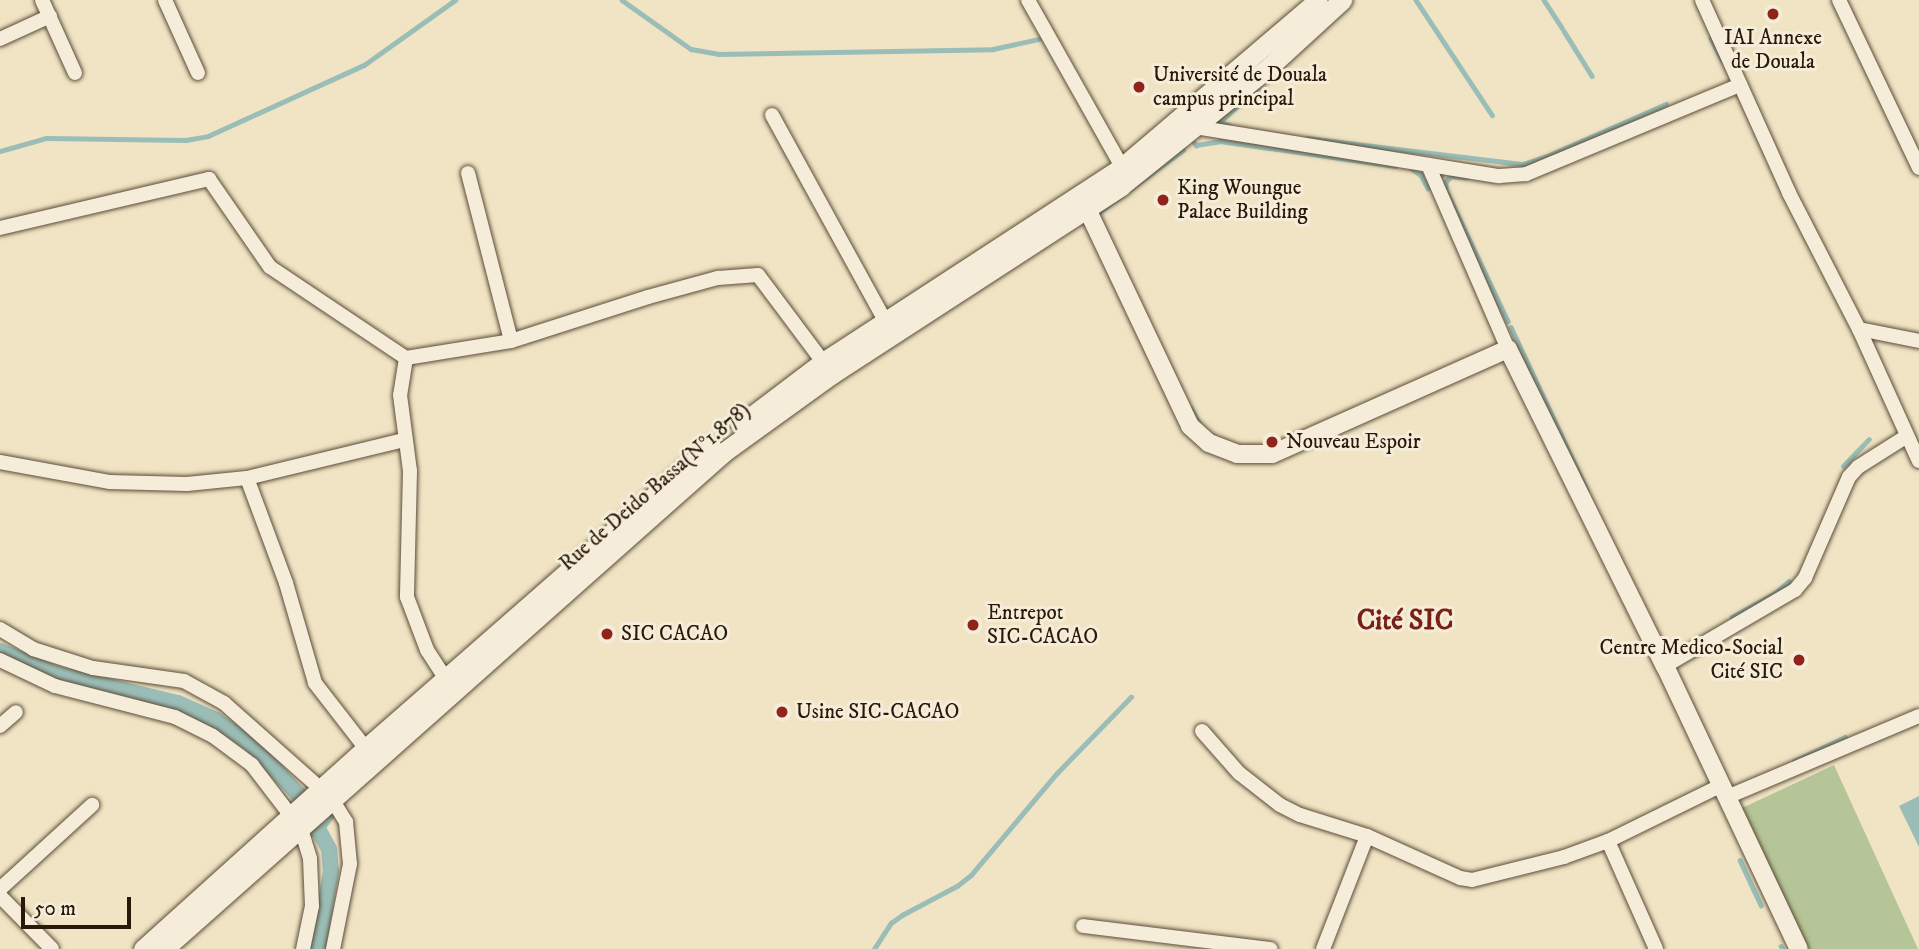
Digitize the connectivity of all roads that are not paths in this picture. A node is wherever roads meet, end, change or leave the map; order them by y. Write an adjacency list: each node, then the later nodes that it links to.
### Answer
1 (42, 0): 8 (street)
2 (165, 0): 10 (street)
3 (1028, 0): 16 (street)
4 (1318, 0): 16 (main road)
5 (1342, 0): 14 (main road, Rue de Deido Bassa(N°1.878))
6 (1702, 0): 12 (street)
7 (1839, 0): 17 (street)
8 (50, 16): 9 (street); 11 (street)
9 (0, 39)
10 (198, 73)
11 (75, 74)
12 (1740, 85): 15 (street); 22 (street)
13 (772, 115): 21 (street)
14 (1195, 127): 15 (street); 19 (main road, Rue de Deido Bassa(N°1.878))
15 (1428, 164): 25 (street)
16 (1122, 167): 21 (main road)
17 (1919, 168)
18 (468, 173): 23 (street)
19 (1088, 211): 21 (main road, Rue de Deido Bassa(N°1.878)); 25 (street)
20 (0, 228): 26 (street)
21 (890, 329): 27 (main road); 41 (main road, Rue de Deido Bassa(N°1.878))
22 (1859, 329): 24 (street); 28 (street)
23 (511, 341): 26 (street); 27 (street)
24 (1919, 341)
25 (1508, 349): 35 (street)
26 (406, 358): 29 (street)
27 (823, 362): 36 (main road)
28 (1907, 436): 30 (street); 35 (street)
29 (404, 440): 32 (street); 36 (street)
30 (1919, 461)
31 (0, 462): 32 (street)
32 (247, 478): 41 (street)
33 (0, 629): 43 (street)
34 (0, 660): 45 (street)
35 (1665, 666): 42 (street)
36 (446, 679): 41 (main road)
37 (16, 712): 39 (street)
38 (1919, 716): 42 (street)
39 (0, 726)
40 (1202, 731): 46 (street)
41 (371, 756): 43 (main road, Rue de Deido Bassa(N°1.878))
42 (1724, 791): 47 (street); 60 (street)
43 (323, 798): 45 (main road, Rue de Deido Bassa(N°1.878)); 56 (street)
44 (92, 805): 49 (street)
45 (300, 819): 48 (main road, Rue de Deido Bassa(N°1.878)); 55 (street)
46 (1367, 836): 47 (street); 58 (street)
47 (1608, 841): 59 (street)
48 (232, 879): 53 (main road, Rue de Deido Bassa(N°1.878)); 54 (main road, Rue de Deido Bassa(N°1.878))
49 (0, 889)
50 (0, 896): 52 (street)
51 (1083, 926): 57 (street)
52 (52, 949)
53 (143, 949)
54 (164, 949)
55 (303, 949)
56 (333, 949)
57 (1272, 949)
58 (1324, 949)
59 (1656, 949)
60 (1800, 949)

